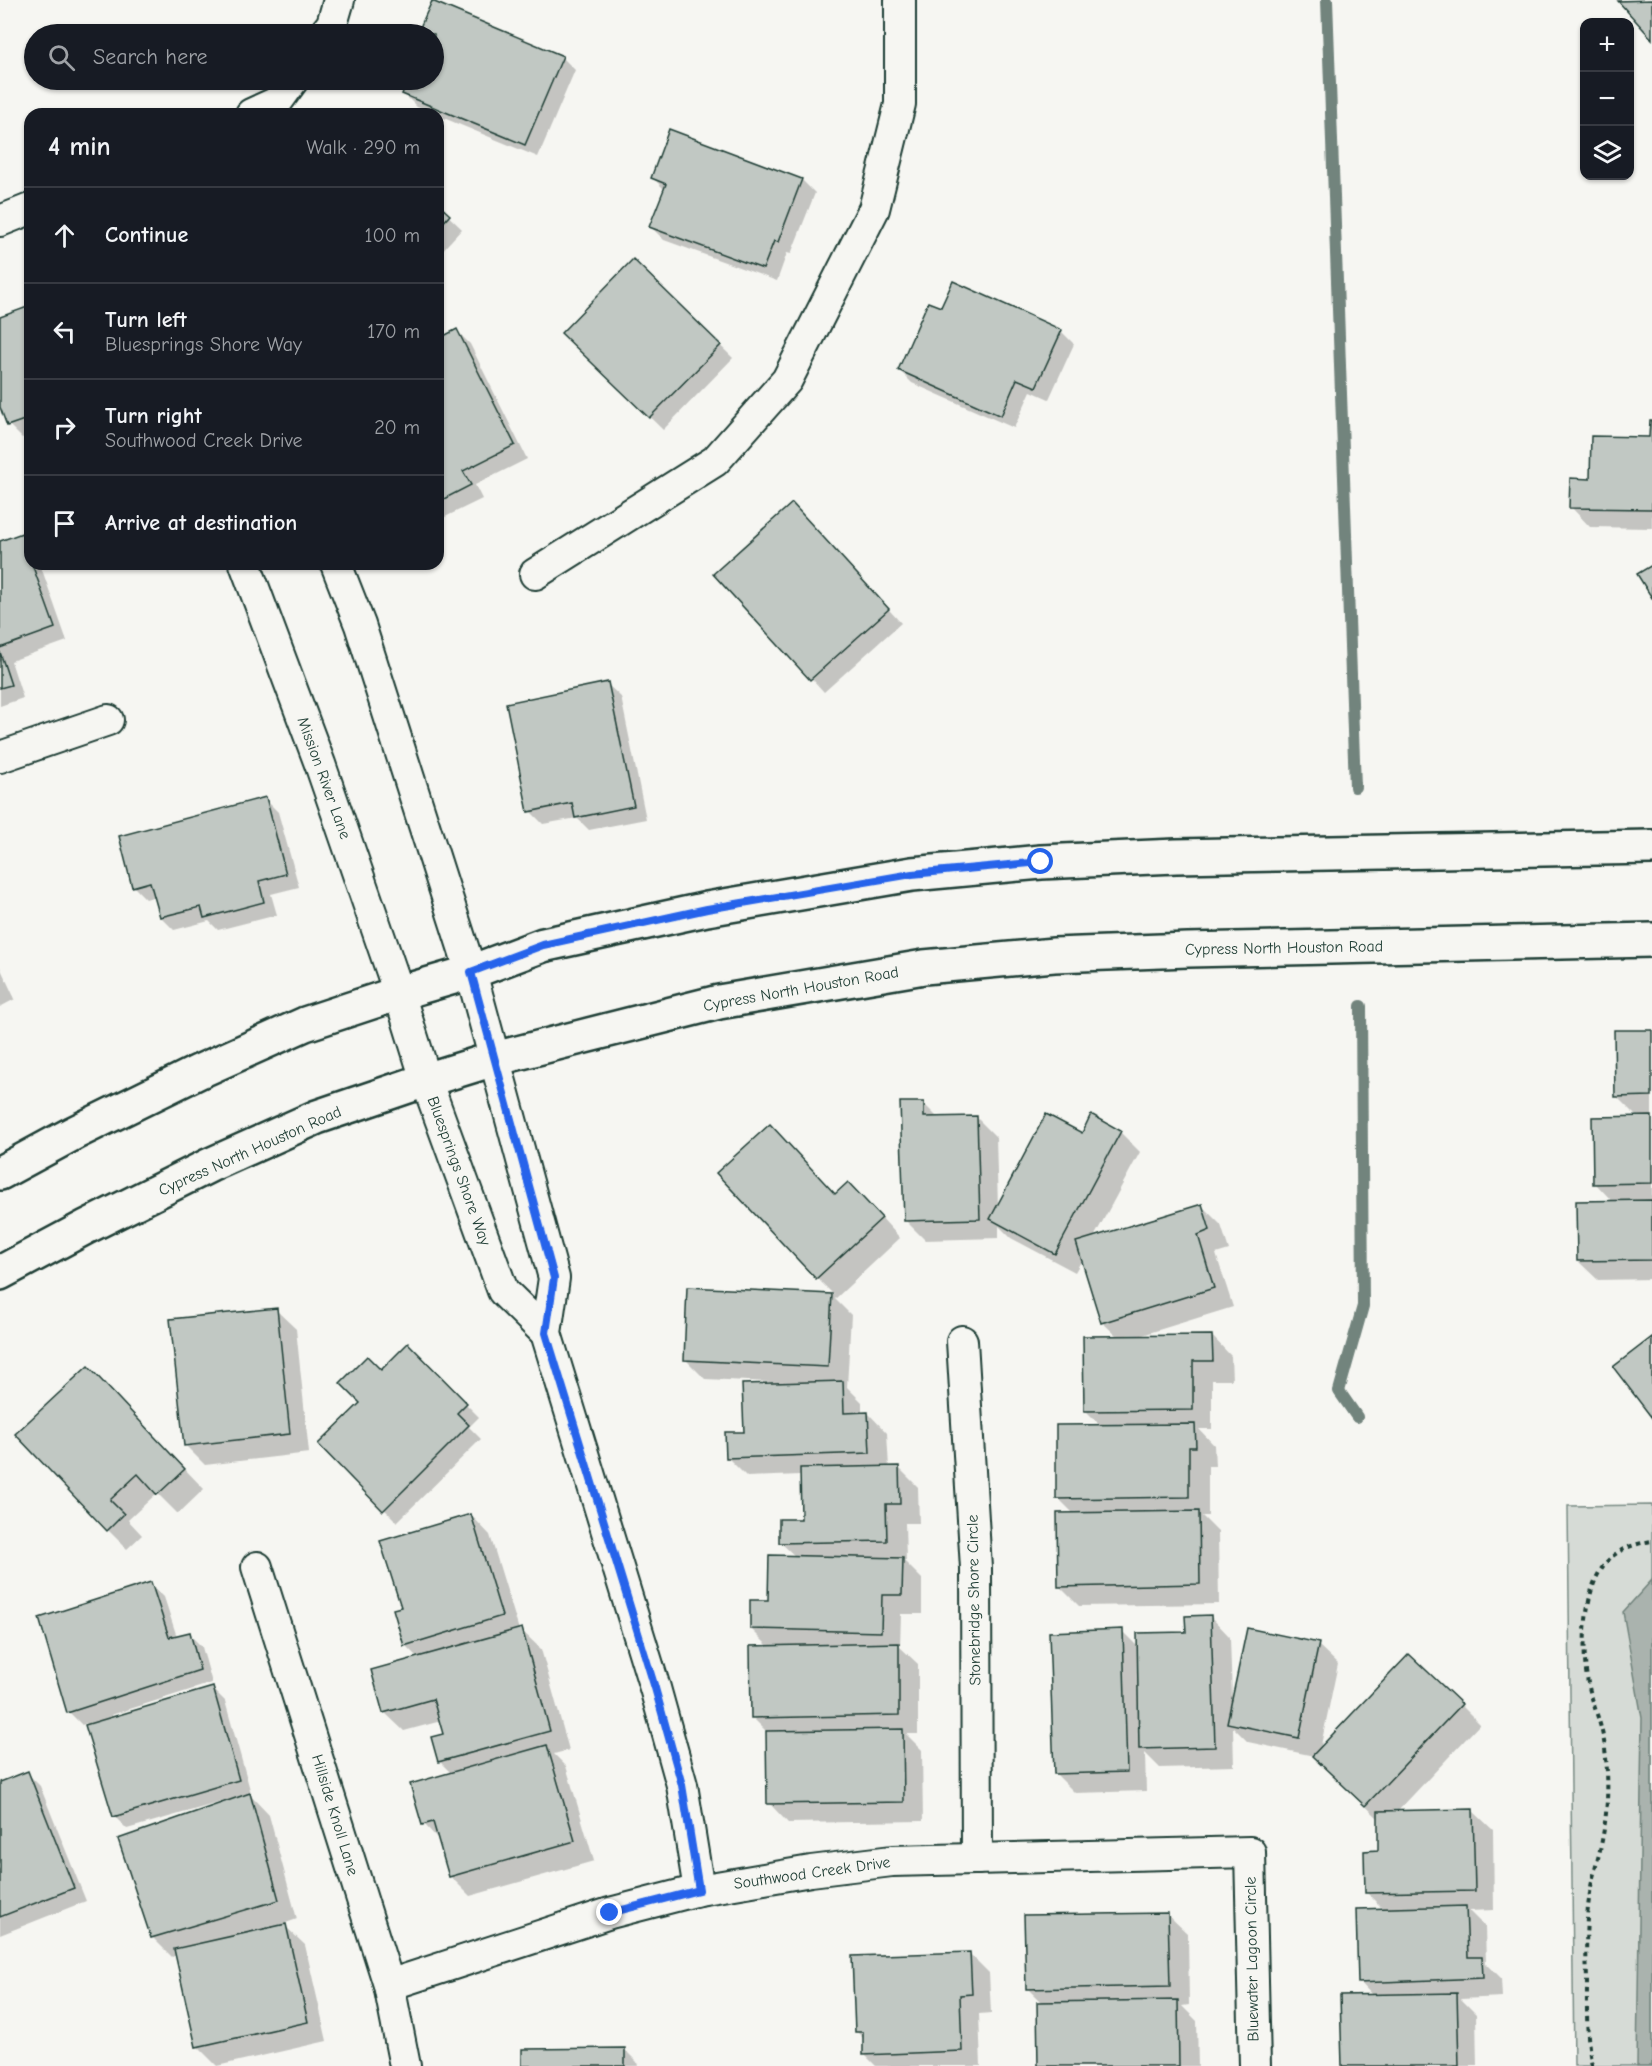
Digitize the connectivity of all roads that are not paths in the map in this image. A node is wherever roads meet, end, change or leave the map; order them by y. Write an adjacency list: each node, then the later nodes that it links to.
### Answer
1 (339, 0): 3 (street)
2 (900, 0): 10 (street)
3 (332, 24)
4 (285, 90): 5 (street)
5 (264, 108)
6 (24, 212): 7 (street)
7 (0, 222)
8 (247, 570): 16 (street, Mission River Lane)
9 (338, 570): 15 (street)
10 (535, 574)
11 (108, 720): 12 (street)
12 (0, 757)
13 (1652, 847): 15 (main road)
14 (1652, 940): 17 (main road, Cypress North Houston Road)
15 (471, 972): 16 (main road); 17 (street, Bluesprings Shore Way)
16 (399, 993): 18 (street, Bluesprings Shore Way); 19 (main road)
17 (494, 1059): 18 (main road, Cypress North Houston Road); 21 (street, Bluesprings Shore Way)
18 (426, 1080): 20 (main road, Cypress North Houston Road); 21 (street, Bluesprings Shore Way)
19 (0, 1173)
20 (0, 1273)
21 (546, 1333): 26 (street, Bluesprings Shore Way)
22 (962, 1341): 25 (street, Stonebridge Shore Circle)
23 (257, 1567): 27 (street, Hillside Knoll Lane)
24 (1250, 1852): 25 (street, Southwood Creek Drive); 29 (street, Bluewater Lagoon Circle)
25 (977, 1859): 26 (street, Southwood Creek Drive)
26 (699, 1890): 27 (street, Southwood Creek Drive)
27 (389, 1985): 28 (street, Hillside Knoll Lane)
28 (405, 2066)
29 (1254, 2066)

